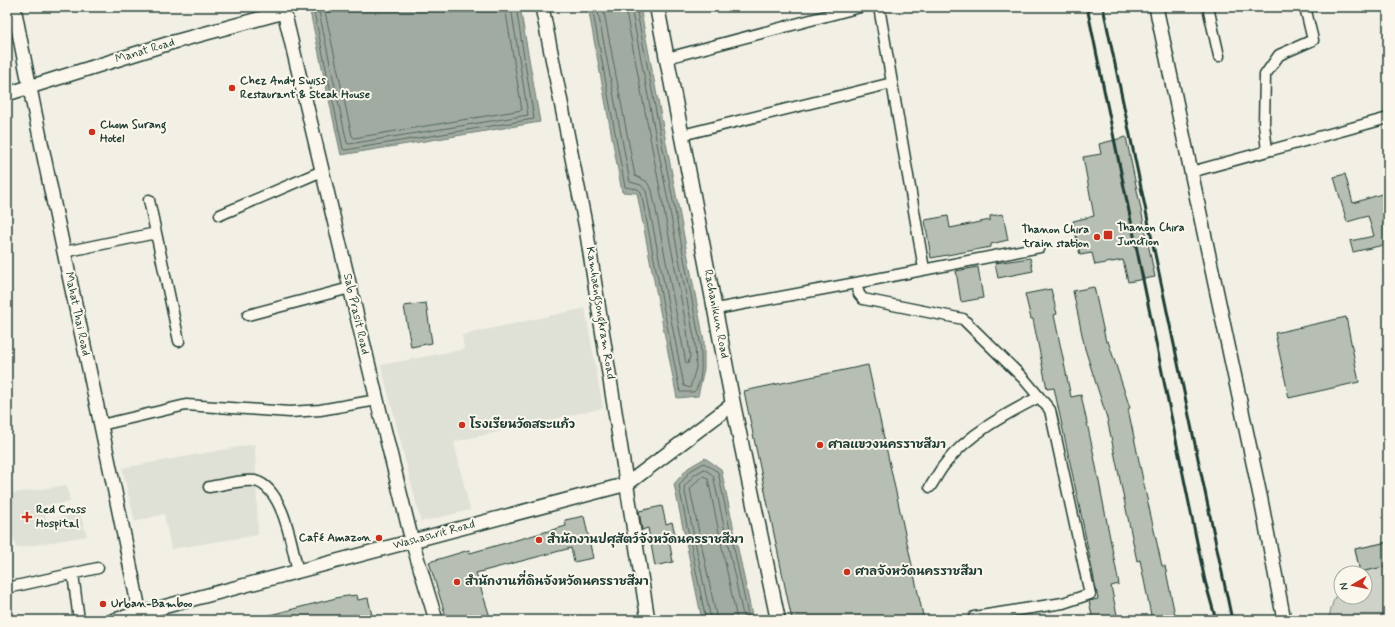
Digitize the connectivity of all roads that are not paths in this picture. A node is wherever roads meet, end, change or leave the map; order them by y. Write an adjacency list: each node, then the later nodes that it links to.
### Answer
1 (14, 7): 13 (street, Mahat Thai Road)
2 (542, 7): 35 (street, Kamhaengsongkram Road)
3 (657, 7): 11 (main road, Rachanikun Road)
4 (860, 7): 11 (street)
5 (879, 7): 12 (street)
6 (1156, 7): 19 (street)
7 (1208, 7): 10 (street)
8 (1305, 7): 17 (street)
9 (284, 10): 13 (street, Manat Road); 18 (street, Sab Prasit Road)
10 (1219, 56)
11 (667, 58): 16 (main road, Rachanikun Road)
12 (892, 83): 16 (street); 25 (street)
13 (29, 88): 14 (street, Manat Road); 24 (street, Mahat Thai Road)
14 (7, 94)
15 (1388, 118): 17 (street)
16 (682, 136): 28 (main road, Rachanikun Road)
17 (1267, 151): 19 (street)
18 (322, 171): 21 (street); 27 (street, Sab Prasit Road)
19 (1191, 172): 50 (street)
20 (149, 200): 22 (street)
21 (220, 215)
22 (156, 233): 24 (street); 30 (street)
23 (1040, 247): 25 (street)
24 (64, 252): 34 (street, Mahat Thai Road)
25 (924, 268): 26 (street)
26 (856, 282): 28 (street); 31 (street)
27 (350, 288): 29 (street); 32 (street, Sab Prasit Road)
28 (716, 309): 33 (main road, Rachanikun Road)
29 (248, 315)
30 (179, 341)
31 (1039, 397): 37 (street); 44 (street)
32 (376, 400): 34 (street); 38 (street, Sab Prasit Road)
33 (732, 404): 35 (street, Washashrit Road); 49 (main road, Rachanikun Road)
34 (101, 424): 43 (street, Mahat Thai Road)
35 (627, 484): 38 (street, Washashrit Road); 48 (street, Kamhaengsongkram Road)
36 (209, 487): 40 (street)
37 (930, 487)
38 (412, 541): 40 (street, Washashrit Road); 47 (street, Sab Prasit Road)
39 (98, 568): 41 (street)
40 (298, 572): 43 (street, Washashrit Road)
41 (73, 574): 42 (street); 45 (street)
42 (7, 588)
43 (140, 617): 46 (street, Washashrit Road)
44 (974, 617)
45 (79, 620)
46 (114, 620)
47 (436, 620)
48 (648, 620)
49 (778, 620)
50 (1284, 620)

